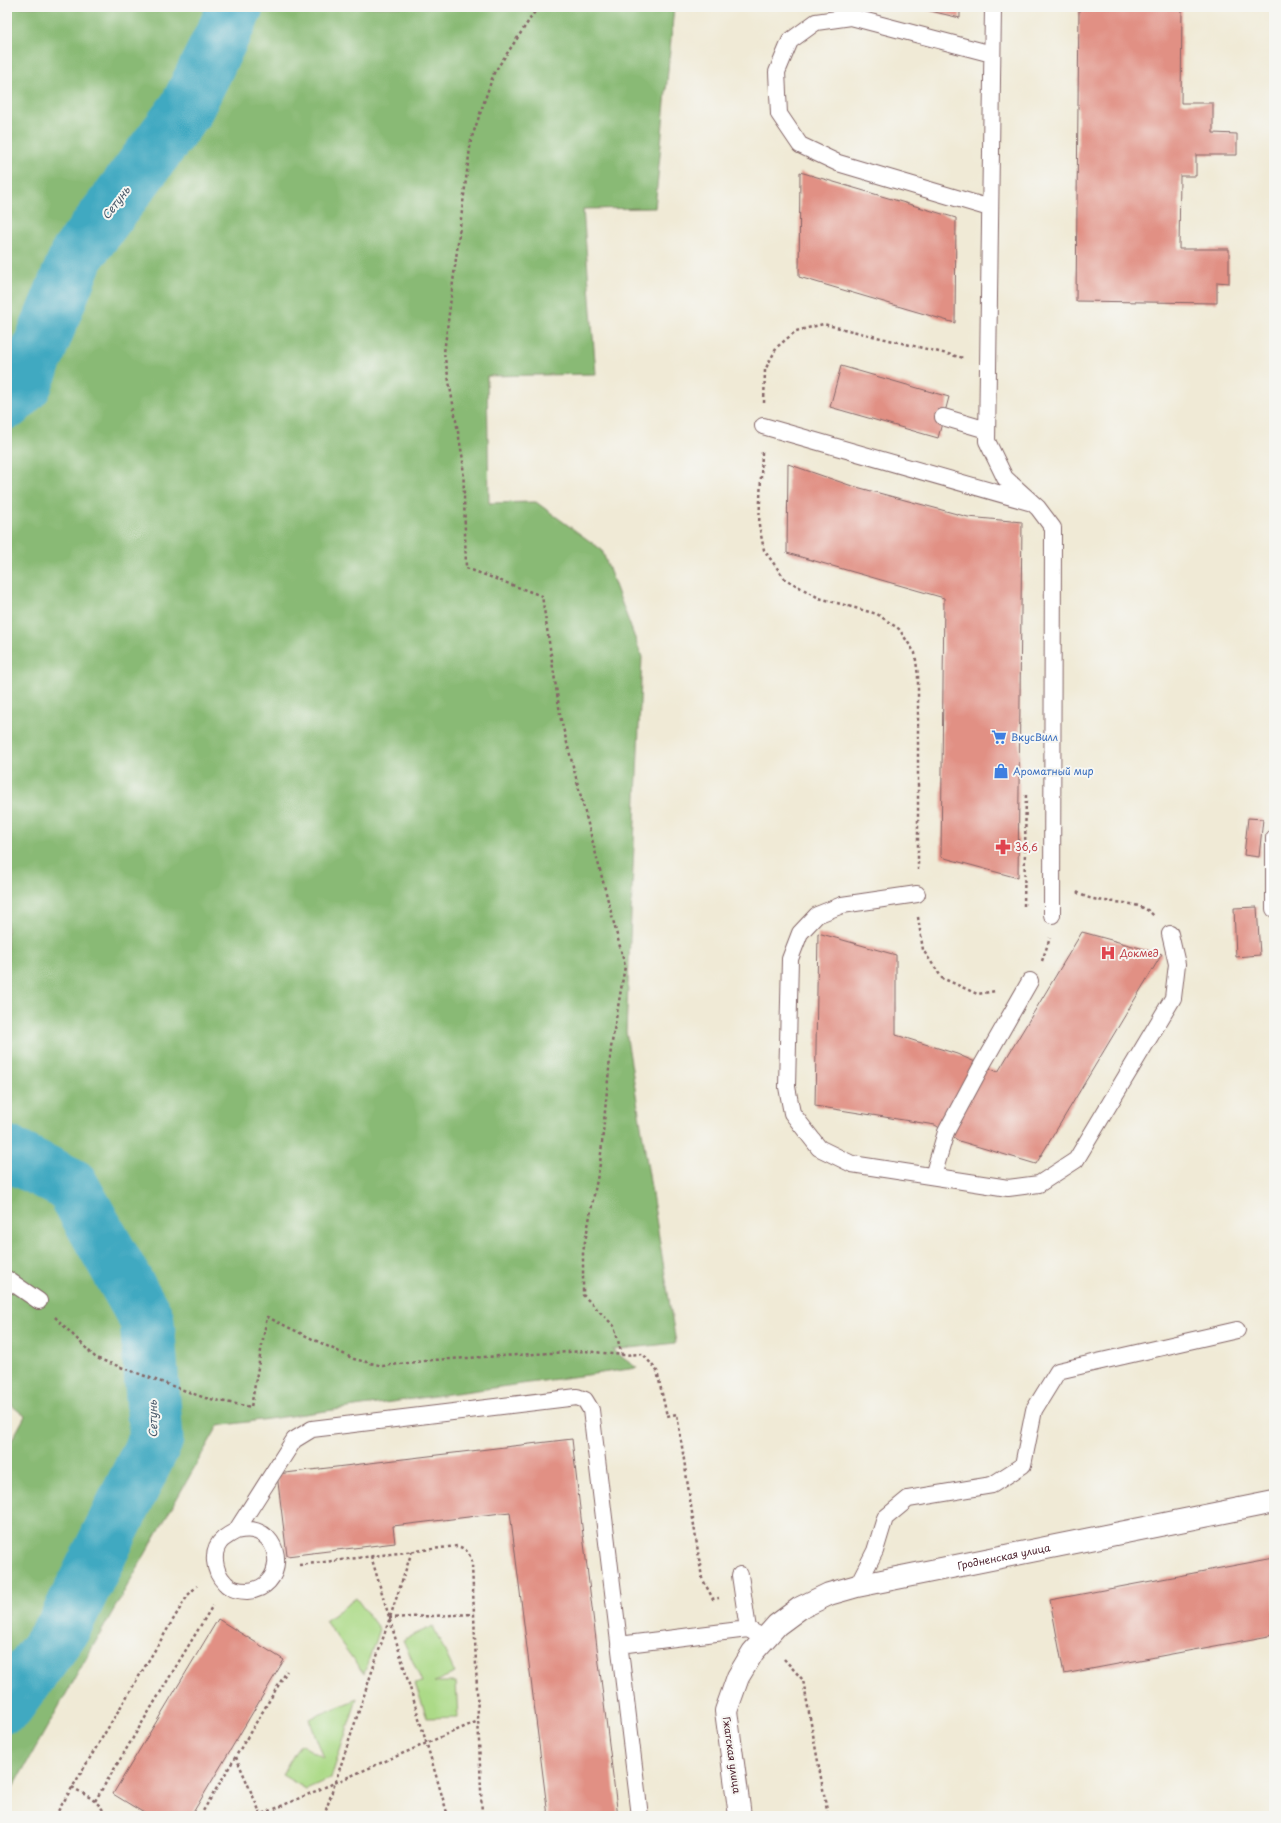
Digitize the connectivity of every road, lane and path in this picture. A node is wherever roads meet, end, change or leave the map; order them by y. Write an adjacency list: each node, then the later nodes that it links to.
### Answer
1 (10, 7): 4 (path)
2 (538, 7): 23 (path)
3 (992, 7): 5 (lane)
4 (7, 18)
5 (992, 54): 6 (lane); 6 (lane)
6 (990, 208): 7 (lane)
7 (988, 364): 9 (path); 10 (lane)
8 (943, 417): 10 (lane)
9 (763, 426): 11 (lane); 14 (path)
10 (987, 430): 11 (lane)
11 (1033, 503): 13 (lane)
12 (1274, 838): 15 (lane)
13 (1052, 871): 16 (lane); 17 (path)
14 (917, 894): 18 (path); 19 (lane)
15 (1274, 909)
16 (1052, 915): 18 (path)
17 (1170, 934): 19 (lane)
18 (1030, 981): 19 (lane)
19 (933, 1176)
20 (7, 1280): 21 (lane)
21 (39, 1301): 23 (path)
22 (1236, 1330): 33 (lane)
23 (622, 1355): 31 (path)
24 (1274, 1502): 33 (street, Гродненская улица)
25 (236, 1531): 29 (lane); 32 (lane); 37 (lane)
26 (412, 1551): 27 (path); 34 (path); 35 (path)
27 (371, 1556): 28 (path); 35 (path)
28 (310, 1564)
29 (216, 1571): 32 (lane); 43 (path)
30 (740, 1575): 36 (lane)
31 (702, 1578)
32 (225, 1584): 44 (path)
33 (857, 1586): 36 (street, Гродненская улица)
34 (474, 1614): 35 (path); 39 (path)
35 (389, 1618): 40 (path); 42 (path)
36 (755, 1640): 37 (lane); 53 (street, Гжатская улица); 54 (path)
37 (619, 1645): 52 (lane)
38 (286, 1671): 41 (path)
39 (478, 1721): 40 (path); 51 (path)
40 (426, 1743): 42 (path); 50 (path)
41 (235, 1757): 47 (path); 48 (path)
42 (335, 1783): 48 (path); 49 (path)
43 (72, 1787): 44 (path); 45 (path)
44 (95, 1801): 46 (path)
45 (55, 1816)
46 (106, 1816)
47 (200, 1816)
48 (260, 1816)
49 (324, 1816)
50 (448, 1816)
51 (482, 1816)
52 (640, 1816)
53 (740, 1816)
54 (828, 1816)

